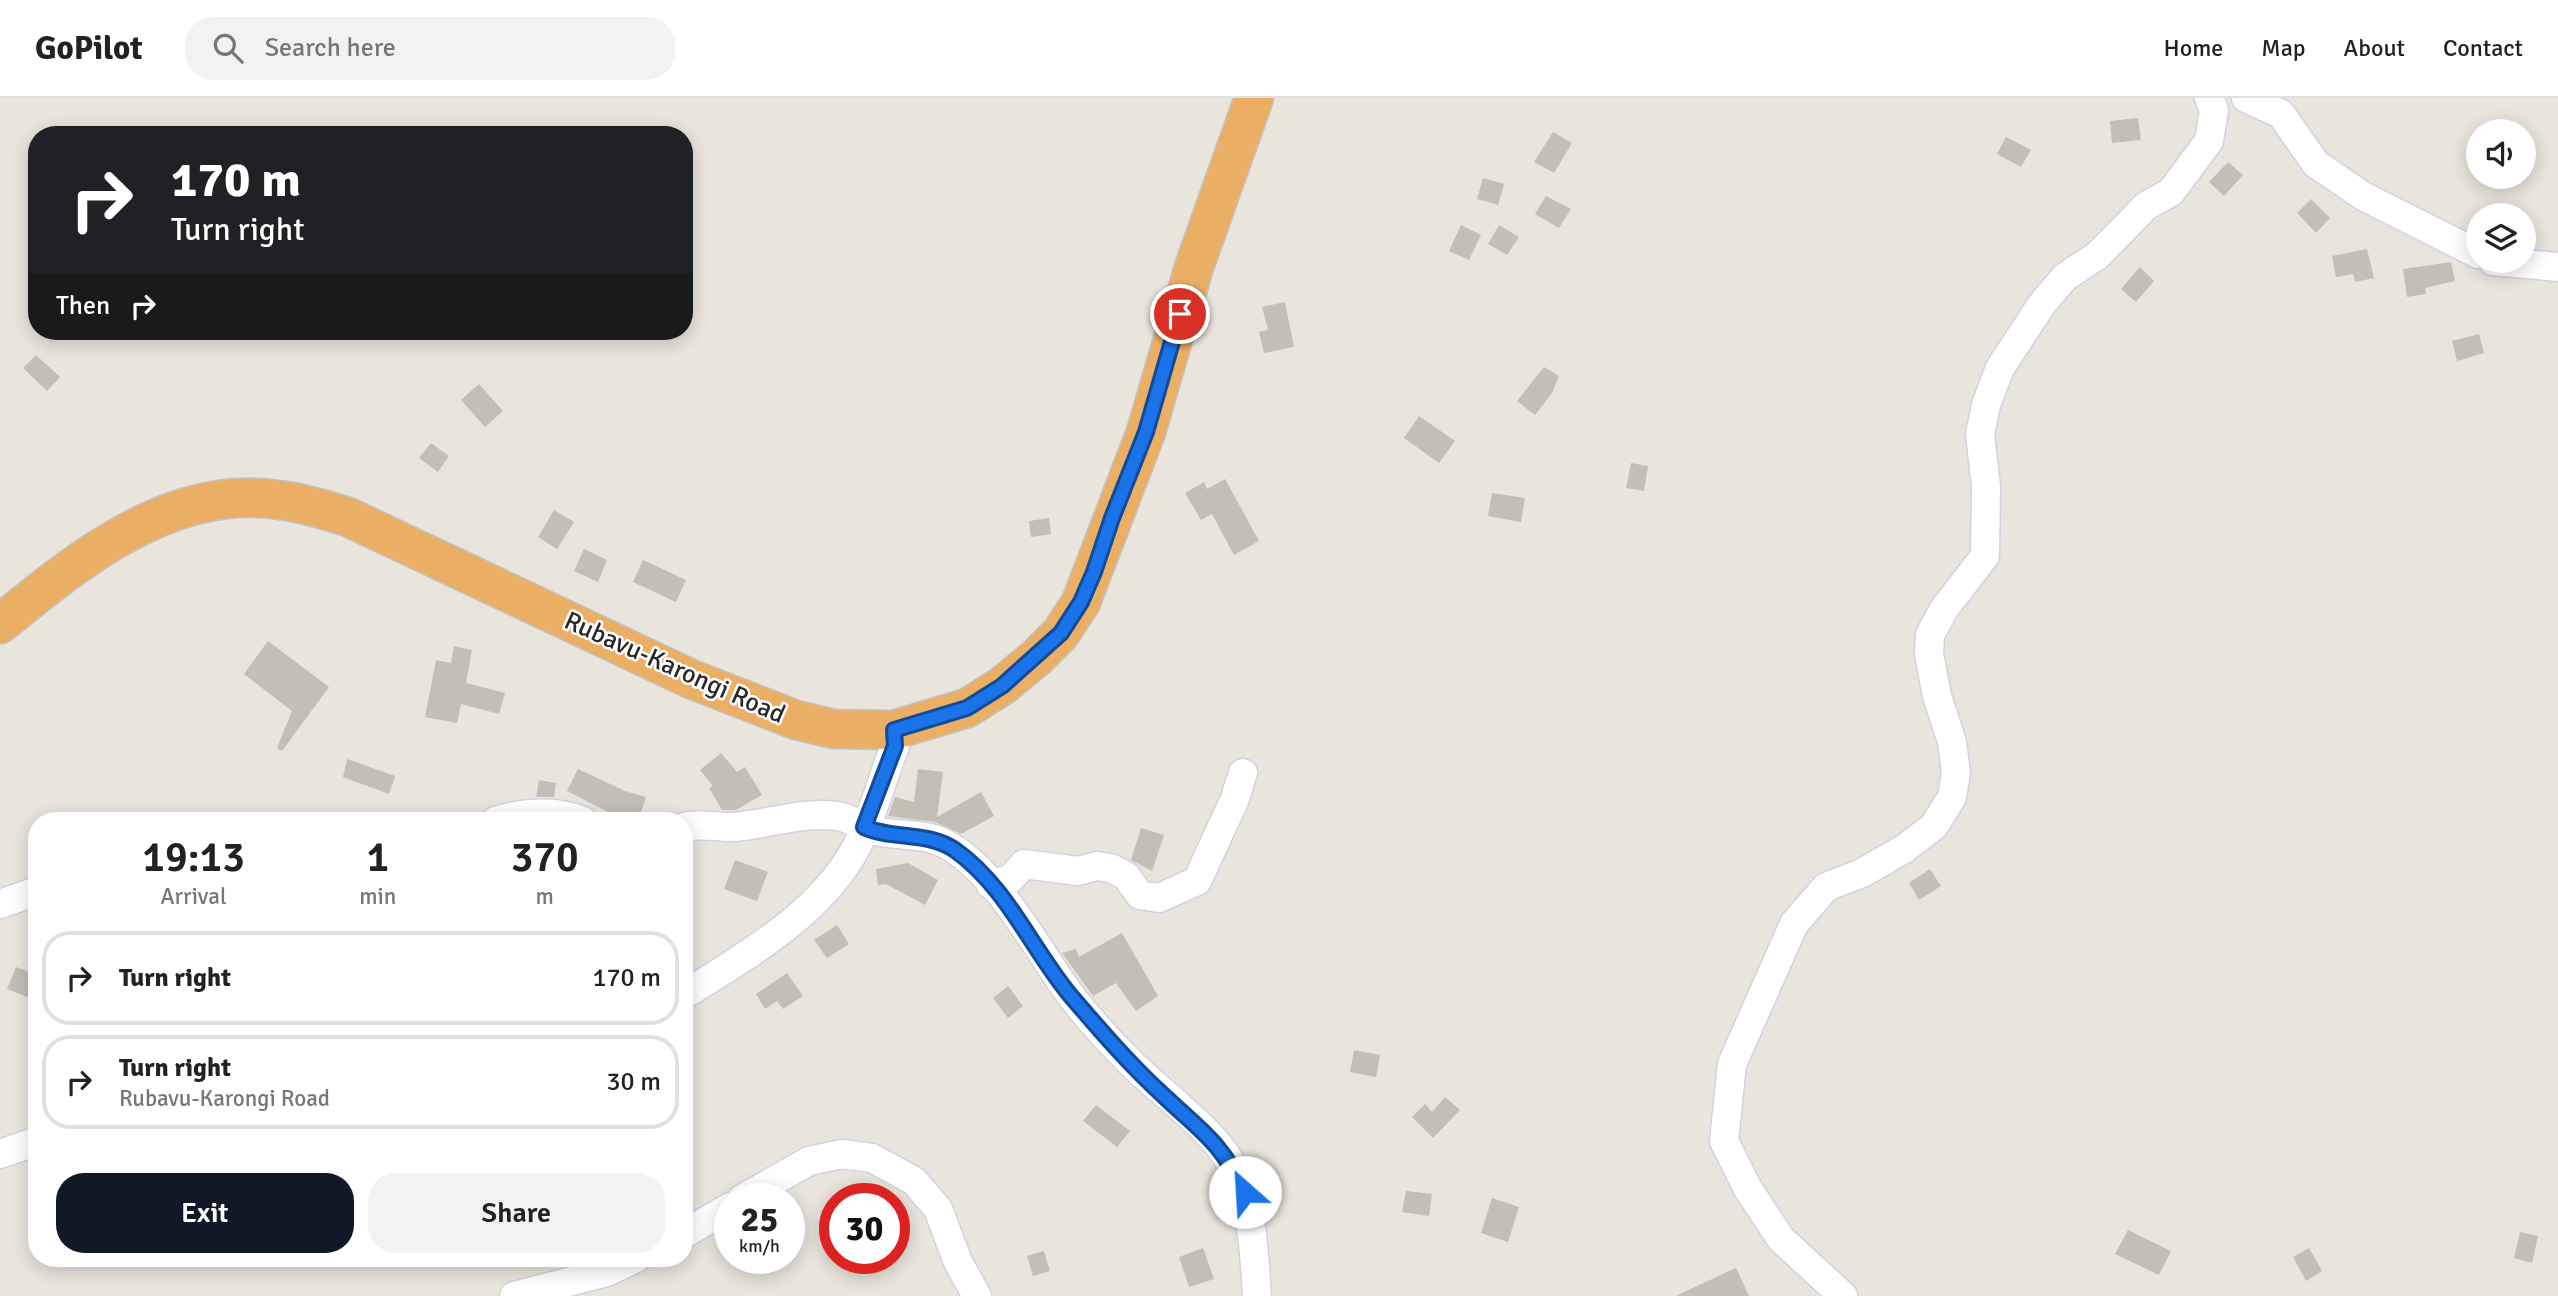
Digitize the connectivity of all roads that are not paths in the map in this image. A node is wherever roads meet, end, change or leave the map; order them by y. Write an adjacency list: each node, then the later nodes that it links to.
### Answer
1 (1254, 98): 8 (highway, Rubavu-Karongi Road)
2 (2208, 98): 25 (street)
3 (2246, 98): 4 (street)
4 (2466, 248)
5 (2536, 265): 6 (street)
6 (2558, 267)
7 (0, 624): 8 (highway, Rubavu-Karongi Road)
8 (894, 730): 11 (street)
9 (1243, 773): 12 (street)
10 (693, 827): 11 (street)
11 (864, 827): 12 (street); 15 (street)
12 (990, 884): 24 (street)
13 (28, 894): 14 (street)
14 (0, 904)
15 (693, 989)
16 (28, 1145): 17 (street)
17 (0, 1154)
18 (770, 1183): 23 (street)
19 (714, 1216): 20 (street)
20 (693, 1229)
21 (617, 1267): 22 (street)
22 (513, 1296)
23 (977, 1296)
24 (1258, 1296)
25 (1843, 1296)

